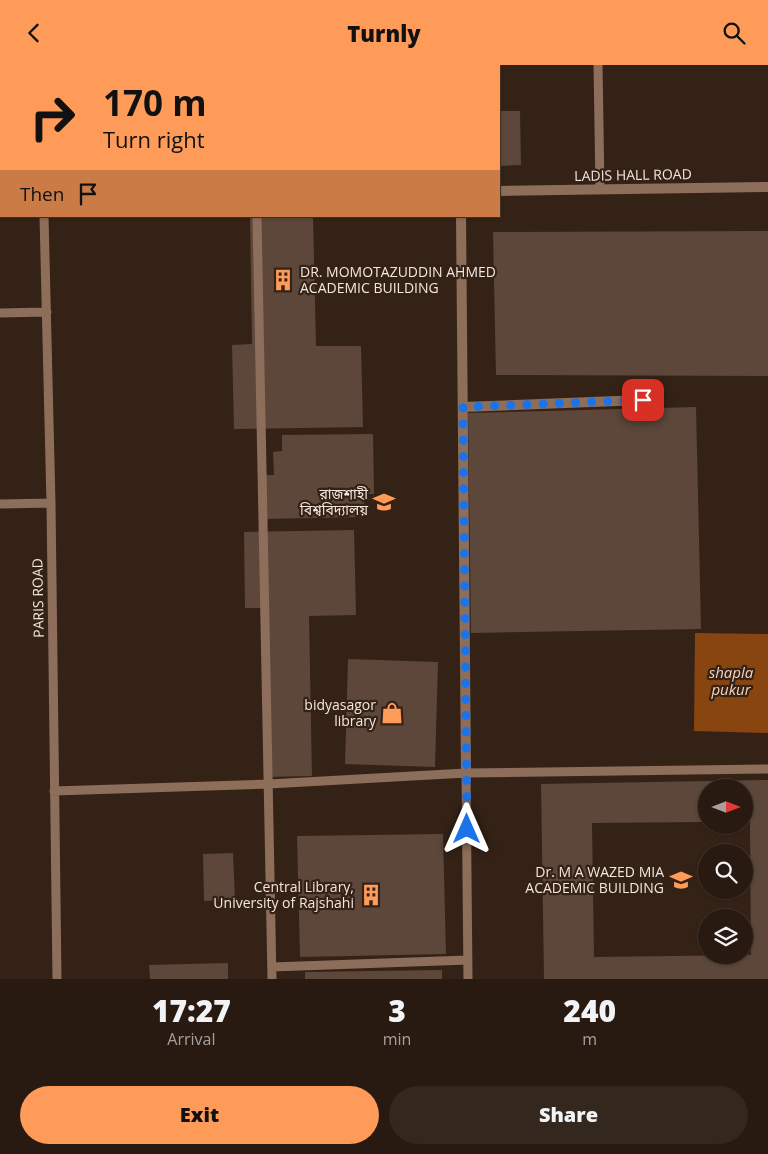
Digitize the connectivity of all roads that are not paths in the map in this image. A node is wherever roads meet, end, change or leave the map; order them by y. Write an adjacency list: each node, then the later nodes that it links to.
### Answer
1 (598, 65): 3 (lane)
2 (768, 187): 3 (street, LADIS HALL ROAD)
3 (600, 189): 4 (street, LADIS HALL ROAD)
4 (500, 191)
5 (44, 217): 8 (lane, PARIS ROAD)
6 (258, 217): 16 (lane)
7 (461, 217): 11 (street)
8 (47, 312): 9 (lane); 13 (lane, PARIS ROAD)
9 (0, 313)
10 (643, 400): 11 (street)
11 (463, 407): 15 (street)
12 (0, 503): 13 (lane)
13 (51, 503): 17 (lane, PARIS ROAD)
14 (768, 769): 15 (lane)
15 (466, 773): 16 (lane); 18 (lane)
16 (269, 783): 17 (lane); 19 (lane)
17 (54, 791): 20 (lane, PARIS ROAD)
18 (468, 960): 19 (lane); 22 (lane)
19 (272, 967): 21 (lane)
20 (57, 979)
21 (272, 979)
22 (468, 979)

